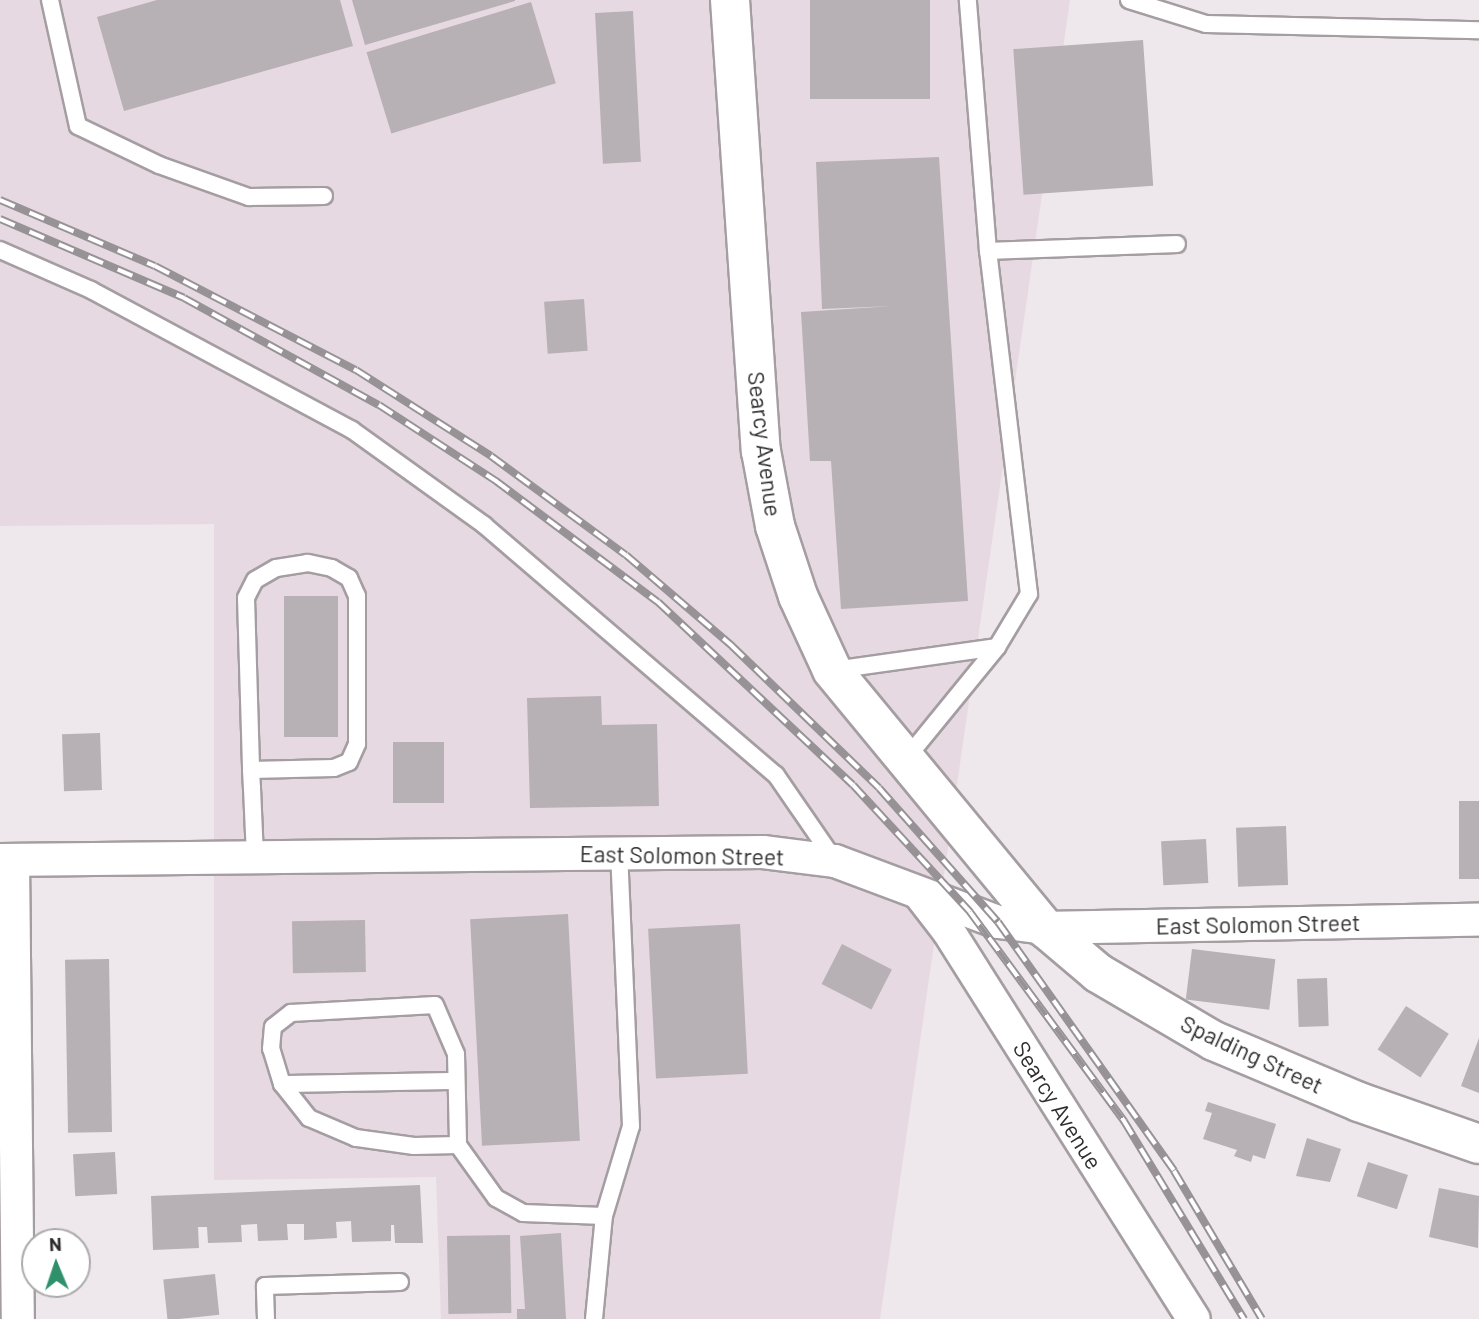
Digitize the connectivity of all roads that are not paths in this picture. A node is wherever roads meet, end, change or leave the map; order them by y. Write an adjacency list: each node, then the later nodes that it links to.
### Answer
1 (50, 0): 6 (lane)
2 (730, 0): 11 (street, Searcy Avenue)
3 (968, 0): 9 (lane)
4 (1129, 0): 5 (lane)
5 (1479, 30)
6 (324, 196)
7 (1177, 244): 9 (lane)
8 (0, 250): 17 (lane)
9 (988, 251): 10 (lane)
10 (997, 647): 11 (lane); 12 (lane)
11 (832, 670): 12 (street, Searcy Avenue)
12 (905, 760): 20 (street, Searcy Avenue)
13 (251, 770): 13 (lane); 15 (lane)
14 (620, 854): 15 (street, East Solomon Street); 17 (street, East Solomon Street); 25 (lane)
15 (255, 858): 16 (street, East Solomon Street)
16 (7, 860): 26 (street)
17 (835, 861): 18 (street, East Solomon Street)
18 (919, 893): 20 (street, East Solomon Street); 31 (street, Searcy Avenue)
19 (1479, 920): 20 (street, East Solomon Street)
20 (1045, 928): 23 (street, Spalding Street)
21 (456, 1081): 22 (lane); 22 (lane); 24 (lane)
22 (282, 1084): 24 (lane)
23 (1479, 1144)
24 (458, 1145): 25 (lane)
25 (604, 1216): 30 (lane)
26 (8, 1253): 28 (street)
27 (400, 1282): 29 (lane)
28 (18, 1319)
29 (266, 1319)
30 (594, 1319)
31 (1195, 1319)

